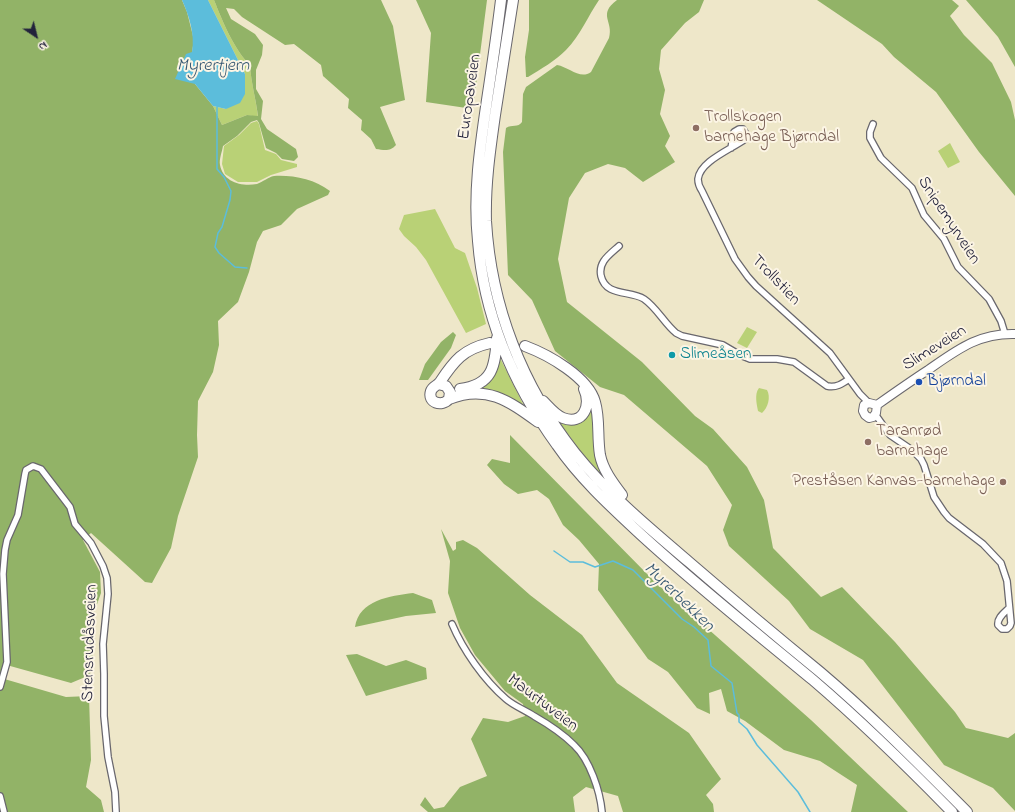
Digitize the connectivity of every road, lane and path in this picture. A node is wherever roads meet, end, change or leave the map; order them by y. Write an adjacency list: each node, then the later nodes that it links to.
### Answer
1 (501, 0): 6 (highway, Europaveien)
2 (513, 0): 14 (highway, Europaveien)
3 (872, 124): 7 (street, Snipemyrveien)
4 (731, 148): 11 (street, Trollstien)
5 (619, 246): 11 (street)
6 (497, 334): 13 (highway); 17 (highway)
7 (1004, 334): 8 (street, Slimeveien); 15 (street, Slimeveien)
8 (1015, 334)
9 (490, 343): 13 (highway)
10 (525, 346): 12 (highway)
11 (849, 379): 15 (street, Trollstien)
12 (580, 380): 14 (highway); 18 (highway)
13 (446, 390): 17 (highway)
14 (535, 393): 18 (highway, Europaveien)
15 (873, 404): 16 (street); 16 (street)
16 (875, 414): 19 (street)
17 (542, 425): 26 (highway)
18 (637, 517): 27 (highway)
19 (1008, 608)
20 (452, 624): 25 (street, Maurtuveien)
21 (0, 687): 24 (street, Stensrudåsveien)
22 (0, 796): 23 (street)
23 (4, 812)
24 (116, 812)
25 (602, 812)
26 (952, 812)
27 (967, 812)

